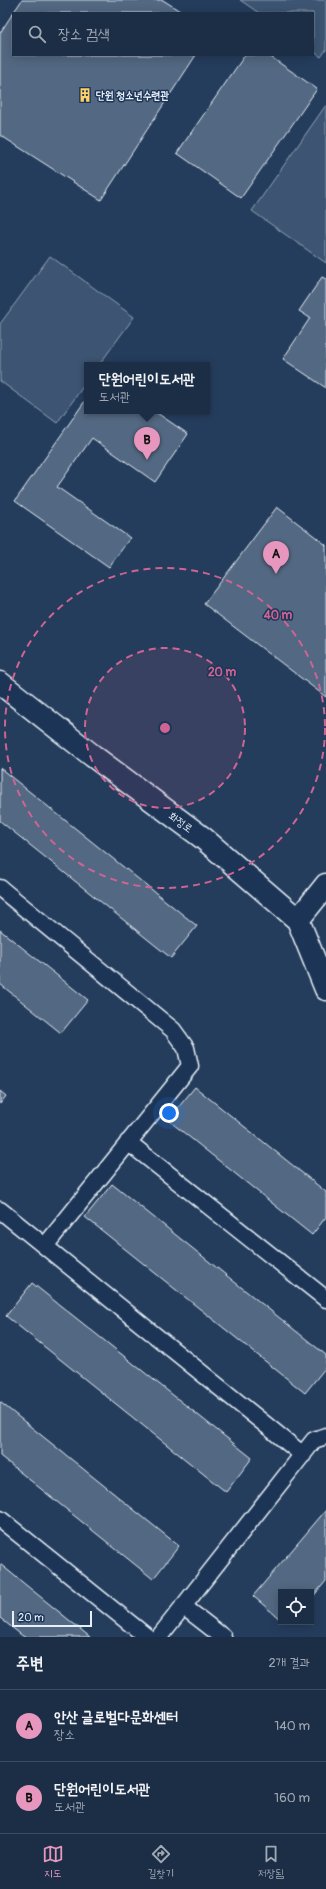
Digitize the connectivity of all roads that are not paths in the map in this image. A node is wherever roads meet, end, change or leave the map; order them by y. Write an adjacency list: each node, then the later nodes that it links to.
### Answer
1 (0, 683): 4 (street, 화정로)
2 (326, 885): 4 (street)
3 (0, 888): 6 (lane)
4 (298, 920): 5 (street, 화정로)
5 (326, 990)
6 (128, 1142): 8 (lane); 9 (lane)
7 (0, 1210): 8 (lane)
8 (45, 1246): 11 (lane)
9 (326, 1299)
10 (326, 1436): 11 (lane)
11 (303, 1455): 13 (lane)
12 (0, 1519): 14 (lane)
13 (183, 1606): 15 (lane); 16 (lane)
14 (147, 1637)
15 (159, 1637)
16 (223, 1637)

